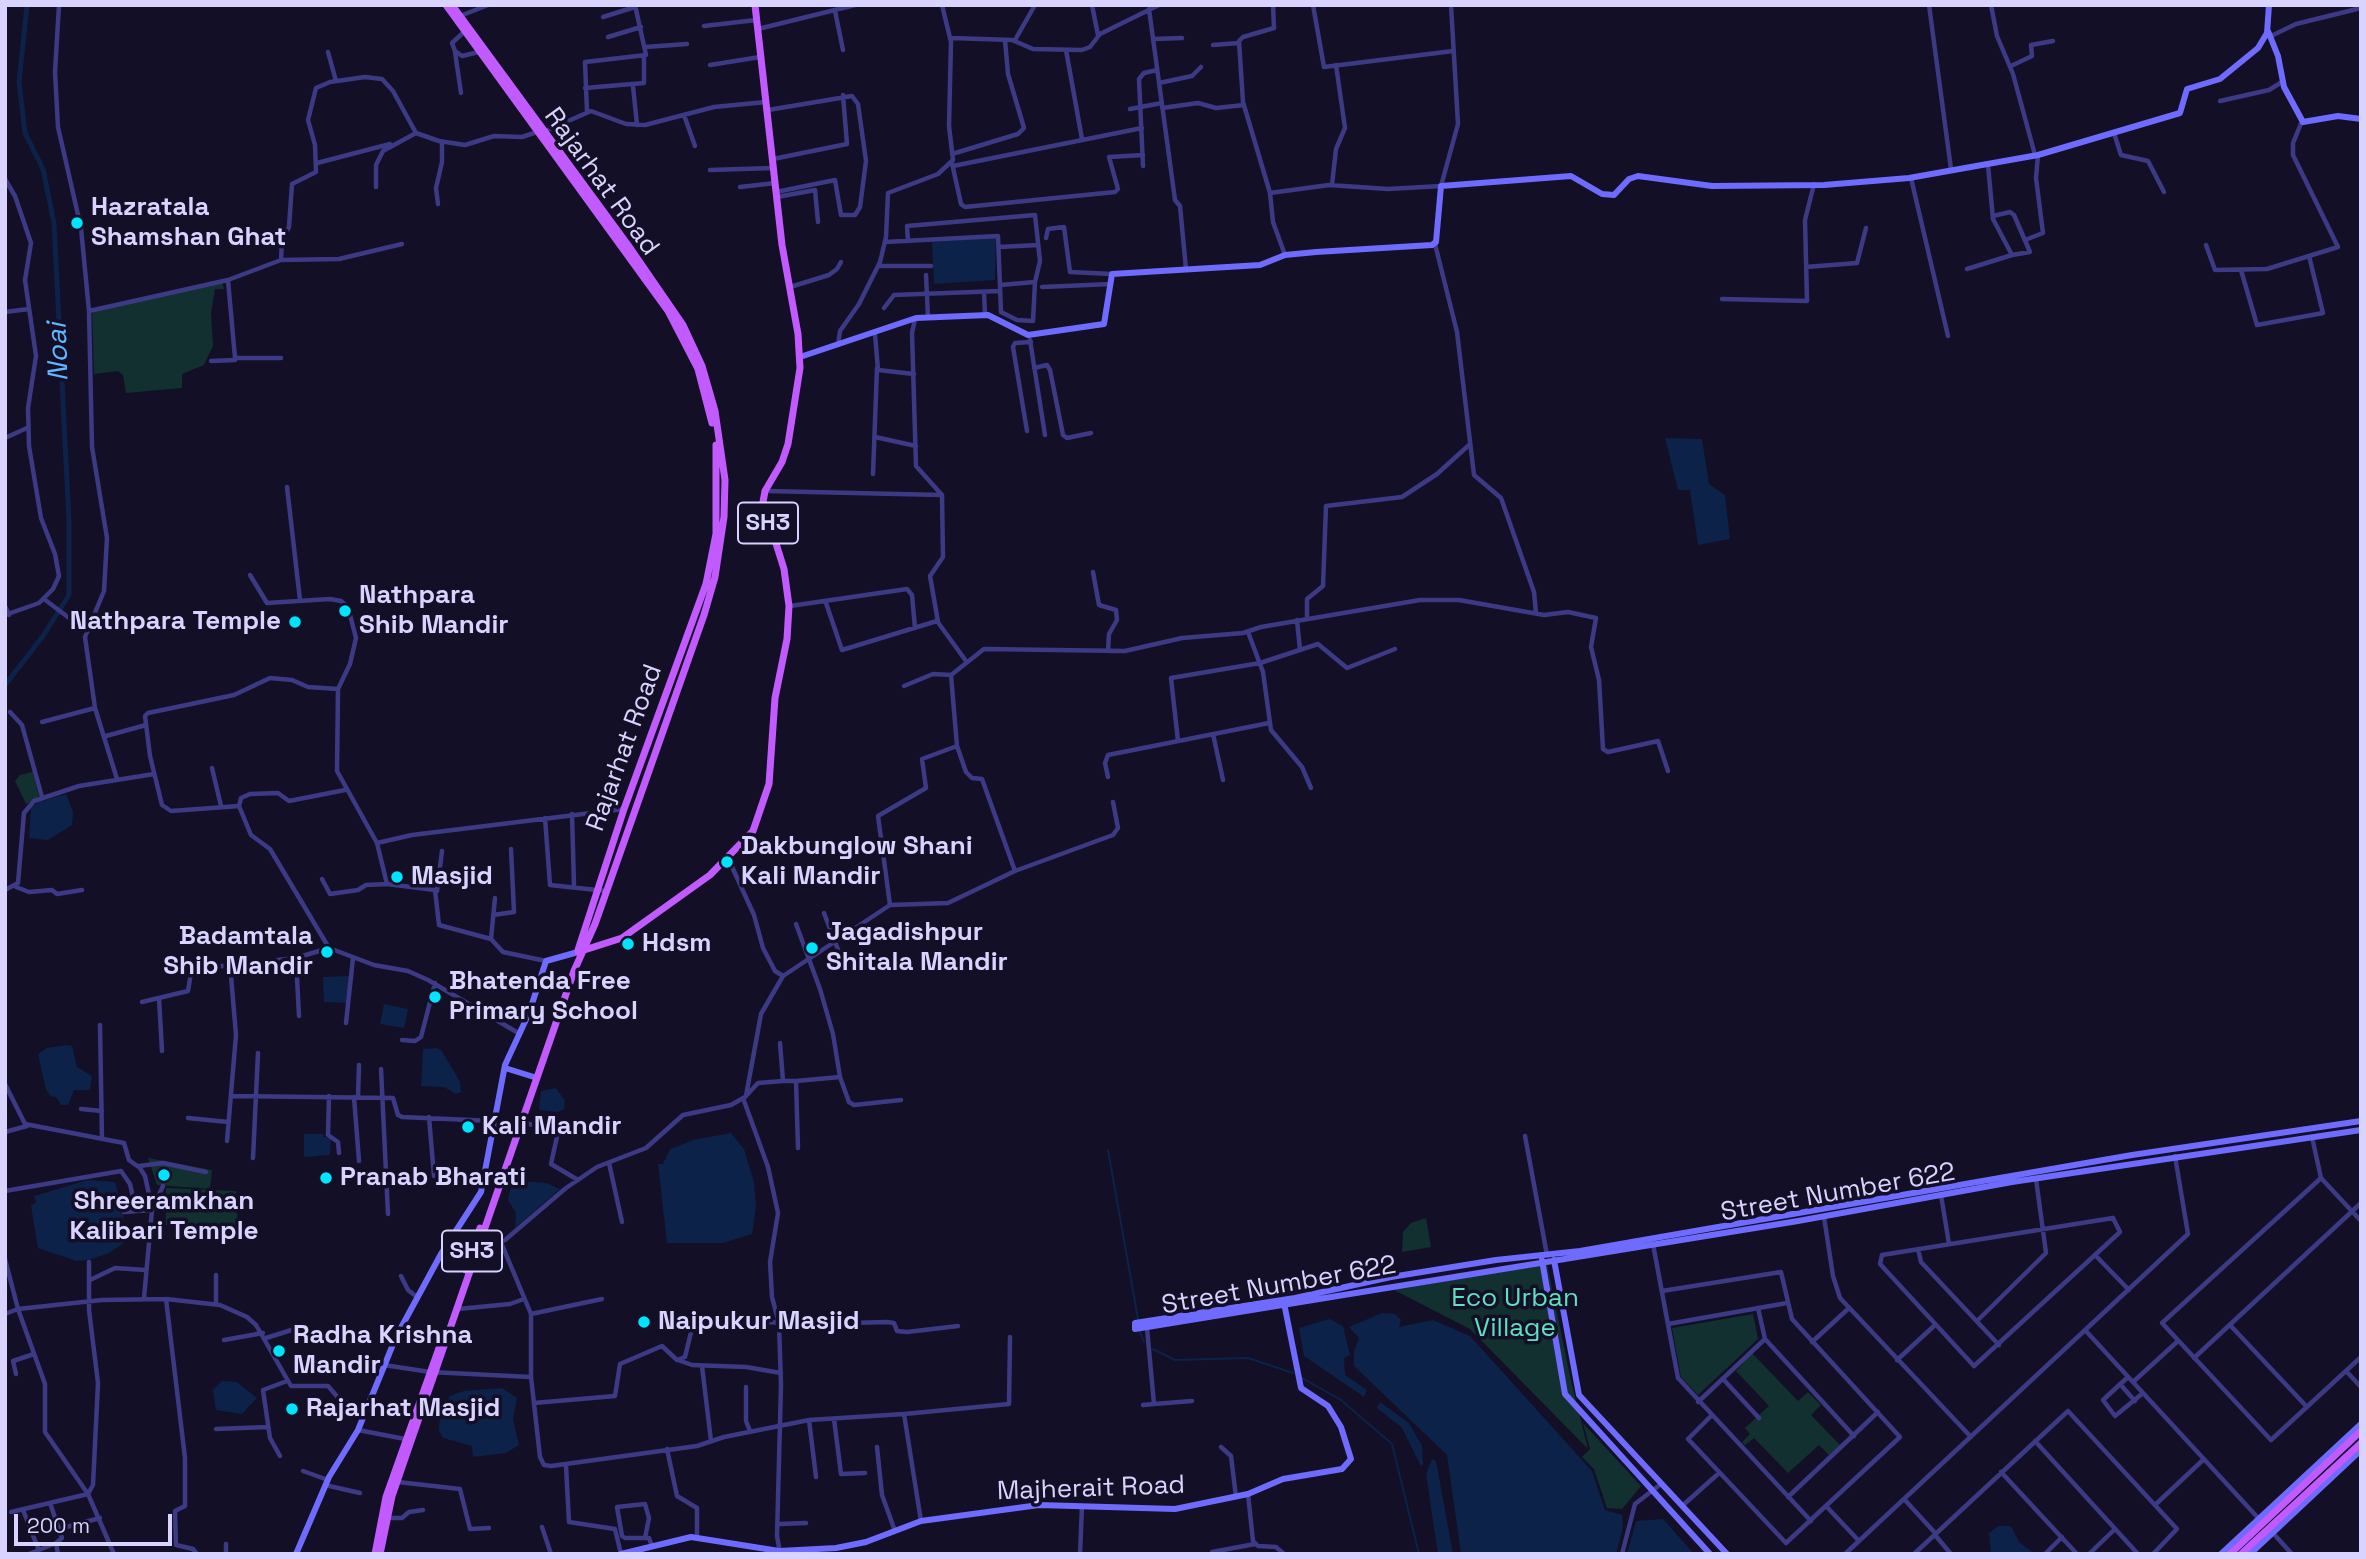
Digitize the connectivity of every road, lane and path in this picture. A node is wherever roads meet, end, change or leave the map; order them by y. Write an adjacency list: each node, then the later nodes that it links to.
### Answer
1 (59, 5): 139 (street)
2 (446, 5): 28 (main road, Rajarhat Road)
3 (452, 5): 22 (main road)
4 (488, 5): 18 (street)
5 (755, 5): 24 (main road, SH3)
6 (855, 5): 21 (street)
7 (942, 5): 32 (street)
8 (1035, 5): 36 (street)
9 (1092, 5): 30 (street)
10 (1159, 5): 20 (street)
11 (1273, 5): 38 (street)
12 (1313, 5): 51 (street)
13 (1451, 5): 46 (street)
14 (1929, 5): 89 (street)
15 (1991, 5): 52 (street)
16 (2269, 5): 29 (street)
17 (635, 6): 23 (street); 26 (street)
18 (473, 8): 22 (street)
19 (2361, 8): 29 (street)
20 (1149, 9): 30 (street); 34 (street)
21 (835, 11): 27 (street); 42 (street)
22 (460, 16): 74 (main road)
23 (603, 17)
24 (757, 20): 25 (street); 27 (main road, SH3)
25 (705, 26)
26 (641, 27): 31 (street); 41 (street)
27 (758, 29): 49 (main road, SH3)
28 (465, 31): 44 (street); 45 (main road, Rajarhat Road)
29 (2269, 33): 56 (street); 75 (street)
30 (1098, 36): 43 (street)
31 (608, 37)
32 (951, 38): 35 (street); 81 (street)
33 (1182, 38): 34 (street)
34 (1153, 39): 54 (street)
35 (1005, 40): 36 (street); 81 (street)
36 (1015, 40): 43 (street)
37 (2053, 41): 52 (street)
38 (1239, 43): 40 (street); 64 (street)
39 (687, 44): 41 (street)
40 (1213, 45)
41 (645, 47): 48 (street)
42 (843, 50)
43 (1066, 50): 77 (street)
44 (455, 51): 45 (street); 60 (street)
45 (480, 51): 74 (main road, Rajarhat Road)
46 (1453, 51): 51 (street); 96 (street)
47 (328, 52): 55 (street)
48 (644, 56): 58 (street); 59 (street)
49 (761, 57): 50 (street); 65 (main road, SH3)
50 (710, 65)
51 (1336, 65): 95 (street)
52 (2011, 66): 83 (street)
53 (1201, 67): 57 (street)
54 (1157, 69): 57 (street); 66 (street)
55 (336, 81): 76 (street); 84 (street)
56 (2282, 82): 62 (street); 71 (street)
57 (1159, 83): 63 (street)
58 (633, 86): 59 (street); 72 (street)
59 (586, 88): 68 (street)
60 (461, 93)
61 (843, 95): 65 (street); 85 (street); 101 (street)
62 (2220, 101)
63 (1162, 105): 64 (street); 66 (street); 123 (street)
64 (1244, 105): 100 (street)
65 (768, 106): 69 (street); 85 (main road, SH3)
66 (1141, 107): 67 (street); 73 (street)
67 (1130, 110)
68 (587, 112): 72 (street); 74 (street)
69 (684, 115): 72 (street); 80 (street)
70 (2361, 119): 71 (street)
71 (2302, 121): 117 (street)
72 (637, 125)
73 (1142, 128): 77 (street); 82 (street)
74 (540, 132): 78 (street); 211 (main road, Rajarhat Road); 225 (main road)
75 (2114, 132): 83 (street); 99 (street)
76 (416, 133): 78 (street); 79 (street)
77 (1082, 139): 86 (street)
78 (442, 142): 102 (street)
79 (391, 144): 84 (street); 97 (street)
80 (695, 146)
81 (952, 154): 86 (street)
82 (1143, 155): 86 (street); 88 (street)
83 (2036, 155): 87 (street); 108 (street)
84 (317, 163): 118 (street)
85 (774, 163): 90 (street); 93 (main road, SH3)
86 (953, 164): 109 (street)
87 (1988, 165): 89 (street); 103 (street)
88 (1143, 166)
89 (1951, 169): 91 (street)
90 (710, 170)
91 (1911, 178): 94 (street); 145 (street)
92 (5, 179): 138 (street)
93 (776, 183): 98 (street); 101 (main road, SH3)
94 (1814, 184): 96 (street); 122 (street)
95 (1332, 185): 96 (street); 100 (street)
96 (1441, 186): 111 (street)
97 (376, 187)
98 (740, 187)
99 (2164, 192)
100 (1270, 193): 115 (street)
101 (777, 195): 104 (street); 131 (main road, SH3)
102 (438, 204)
103 (1993, 216): 108 (street); 116 (street)
104 (818, 222)
105 (1866, 228): 122 (street)
106 (1046, 237): 126 (street)
107 (908, 240): 109 (street); 112 (street); 114 (street)
108 (2025, 240): 116 (street)
109 (885, 242): 120 (street)
110 (402, 244): 118 (street)
111 (1435, 244): 115 (street); 161 (street)
112 (1038, 245): 114 (street); 129 (street)
113 (2206, 245): 125 (street)
114 (999, 247): 133 (street)
115 (1284, 255): 123 (street)
116 (2012, 255): 124 (street)
117 (2309, 256): 125 (street); 125 (street)
118 (281, 260): 128 (street)
119 (841, 262): 131 (street)
120 (878, 266): 121 (street); 147 (street)
121 (931, 266)
122 (1807, 267): 136 (street)
123 (1186, 269): 126 (street)
124 (1967, 269)
125 (2241, 270)
126 (1112, 274): 130 (street)
127 (926, 275): 135 (street)
128 (228, 280): 139 (street); 150 (street)
129 (1035, 282): 133 (street); 133 (street)
130 (1112, 284): 132 (street); 146 (street)
131 (789, 287): 148 (main road, SH3)
132 (1042, 287)
133 (1000, 288): 134 (street)
134 (984, 291): 135 (street); 141 (street)
135 (926, 294): 137 (street); 143 (street)
136 (1723, 299)
137 (884, 308)
138 (29, 309): 140 (street); 155 (street)
139 (89, 311): 180 (street)
140 (5, 312)
141 (985, 315): 143 (street); 146 (street)
142 (916, 317): 143 (street); 144 (street); 154 (street)
143 (928, 317)
144 (875, 334): 147 (street); 152 (street)
145 (1948, 336)
146 (1030, 338): 153 (street); 156 (street)
147 (838, 346): 148 (street)
148 (800, 357): 165 (main road, SH3)
149 (281, 358): 150 (street)
150 (236, 360): 151 (street)
151 (211, 361)
152 (877, 368): 154 (street); 159 (street)
153 (1034, 368): 157 (street); 158 (street)
154 (914, 374): 162 (street)
155 (27, 428): 160 (street); 169 (street)
156 (1027, 431)
157 (1091, 433)
158 (1045, 435)
159 (875, 437): 162 (street); 163 (street)
160 (5, 438)
161 (1470, 444): 174 (street); 176 (street)
162 (916, 446): 166 (street)
163 (873, 474)
164 (287, 487): 170 (street)
165 (765, 491): 166 (street); 173 (main road, SH3)
166 (942, 495): 178 (street)
167 (1093, 572): 184 (street)
168 (250, 575): 170 (street)
169 (44, 599): 175 (street); 180 (street)
170 (300, 600): 189 (street)
171 (826, 603): 173 (street); 179 (street); 179 (street)
172 (5, 606): 175 (street)
173 (789, 606): 217 (main road, SH3)
174 (1536, 614): 176 (street); 200 (street)
175 (7, 615)
176 (1307, 618): 177 (street)
177 (1297, 620): 181 (street); 183 (street)
178 (938, 622): 179 (street); 185 (street)
179 (915, 628)
180 (85, 631): 190 (street)
181 (1248, 632): 184 (street); 186 (street)
182 (1395, 649): 183 (street)
183 (1300, 650): 186 (street)
184 (1108, 651): 185 (street)
185 (966, 662): 187 (street)
186 (1260, 663): 193 (street); 197 (street)
187 (951, 675): 188 (street); 198 (street)
188 (904, 686)
189 (338, 689): 194 (street); 206 (street)
190 (95, 708): 192 (street); 196 (street)
191 (10, 712): 207 (street)
192 (42, 722)
193 (1269, 723): 195 (street); 205 (street)
194 (146, 725): 196 (street); 201 (street)
195 (1213, 734): 197 (street); 204 (street)
196 (106, 736): 203 (street)
197 (1178, 741): 202 (street)
198 (957, 746): 218 (street); 228 (street)
199 (212, 768): 209 (street)
200 (1668, 771)
201 (154, 774): 203 (street); 209 (street)
202 (1108, 777)
203 (117, 779): 207 (street)
204 (1223, 780)
205 (1311, 788)
206 (345, 790): 210 (street); 214 (street)
207 (42, 797): 222 (street)
208 (1113, 802): 218 (street)
209 (221, 806): 210 (street)
210 (239, 806): 234 (street)
211 (624, 809): 212 (street); 225 (main road, Rajarhat Road)
212 (572, 814): 213 (street); 221 (street)
213 (545, 818): 214 (street); 221 (street)
214 (377, 843): 220 (street)
215 (511, 849): 230 (street)
216 (442, 852): 226 (street)
217 (728, 858): 235 (main road, SH3); 242 (street)
218 (1015, 871): 228 (street)
219 (322, 879): 220 (street)
220 (387, 884): 226 (street)
221 (574, 885): 225 (street)
222 (16, 887): 223 (street); 224 (street)
223 (5, 890)
224 (82, 890)
225 (602, 891): 235 (main road)
226 (436, 892): 232 (street)
227 (495, 898): 230 (street)
228 (890, 905): 233 (street)
229 (824, 913): 233 (street)
230 (493, 915): 232 (street)
231 (796, 923): 238 (street)
232 (491, 939): 239 (street)
233 (835, 941): 238 (street); 241 (street)
234 (329, 948): 236 (street); 237 (street)
235 (579, 952): 239 (street); 257 (main road, SH3); 276 (main road, SH3)
236 (296, 958): 240 (street); 246 (street)
237 (354, 958): 243 (street); 247 (street)
238 (811, 958): 242 (street); 258 (street)
239 (546, 961): 249 (street)
240 (230, 964): 244 (street); 262 (street)
241 (845, 968)
242 (783, 976): 267 (street)
243 (435, 983): 249 (street); 250 (street)
244 (159, 998): 245 (street); 252 (street)
245 (142, 1002)
246 (299, 1016)
247 (346, 1023)
248 (100, 1025): 270 (street)
249 (520, 1034): 255 (street)
250 (401, 1040)
251 (780, 1044): 259 (street)
252 (162, 1051)
253 (258, 1053): 263 (street)
254 (359, 1065): 265 (street)
255 (505, 1068): 257 (street); 273 (street)
256 (381, 1069): 266 (street)
257 (534, 1077): 314 (main road, SH3)
258 (840, 1077): 260 (street); 268 (street)
259 (783, 1081): 260 (street); 267 (street)
260 (796, 1082): 284 (street)
261 (5, 1084): 277 (street)
262 (232, 1096): 263 (street); 275 (street)
263 (256, 1097): 264 (street); 287 (street)
264 (329, 1097): 265 (street); 286 (street)
265 (356, 1097): 266 (street); 289 (street)
266 (383, 1097): 271 (street); 305 (street)
267 (744, 1098): 290 (street); 344 (street)
268 (901, 1100)
269 (81, 1109): 270 (street)
270 (102, 1111): 282 (street)
271 (429, 1117): 273 (street); 293 (street)
272 (188, 1118): 275 (street)
273 (493, 1121): 315 (street)
274 (2361, 1121): 285 (street, Street Number 622)
275 (228, 1122): 283 (street)
276 (522, 1122): 296 (street); 314 (main road, SH3)
277 (28, 1126): 279 (street); 282 (street)
278 (2361, 1130): 281 (street, Street Number 622)
279 (5, 1132)
280 (1525, 1136): 317 (street)
281 (2312, 1137): 288 (street, Street Number 622); 294 (street)
282 (102, 1139): 291 (street)
283 (227, 1141)
284 (798, 1147)
285 (2174, 1150): 288 (street); 317 (street, Street Number 622)
286 (339, 1153)
287 (253, 1158)
288 (2175, 1158): 295 (street, Street Number 622); 324 (street)
289 (359, 1161)
290 (609, 1163): 296 (street); 308 (street)
291 (138, 1166): 292 (street); 301 (street)
292 (206, 1172)
293 (434, 1176)
294 (2320, 1178): 303 (street); 356 (street)
295 (2036, 1179): 299 (street, Street Number 622); 309 (street)
296 (578, 1180): 310 (street)
297 (163, 1186): 301 (street)
298 (5, 1191): 302 (street)
299 (1941, 1195): 306 (street, Street Number 622); 312 (street)
300 (2361, 1203): 303 (street)
301 (152, 1209): 302 (street); 320 (street)
302 (136, 1211): 304 (street)
303 (2352, 1211): 307 (street); 347 (street)
304 (124, 1212)
305 (388, 1214)
306 (1824, 1217): 311 (street, Street Number 622); 336 (street)
307 (2361, 1221)
308 (622, 1222)
309 (2045, 1228): 312 (street); 316 (street); 342 (street)
310 (500, 1240): 314 (street); 329 (street)
311 (1653, 1244): 317 (street, Street Number 622); 325 (street)
312 (1949, 1244): 313 (street)
313 (1917, 1249): 342 (street); 346 (street)
314 (474, 1252): 315 (street); 338 (main road, SH3); 367 (main road, SH3)
315 (441, 1254): 326 (street)
316 (2096, 1255): 324 (street); 358 (street)
317 (1548, 1258): 332 (street, Street Number 622); 420 (street); 421 (street)
318 (5, 1259): 337 (street)
319 (89, 1262): 323 (street)
320 (145, 1270): 323 (street); 327 (street)
321 (216, 1275): 334 (street)
322 (401, 1276): 326 (street)
323 (89, 1280): 331 (street)
324 (2129, 1290): 351 (street)
325 (1662, 1291): 333 (street); 345 (street)
326 (417, 1297): 364 (street)
327 (144, 1298): 328 (street); 331 (street)
328 (166, 1298): 334 (street); 463 (street)
329 (524, 1299): 338 (street); 341 (street)
330 (602, 1299): 341 (street)
331 (88, 1301): 337 (street); 423 (street)
332 (1284, 1303): 339 (street, Street Number 622); 343 (street, Street Number 622); 424 (street, Majherait Road)
333 (1787, 1303): 335 (street); 357 (street)
334 (216, 1304): 352 (street)
335 (1758, 1308): 345 (street); 354 (street)
336 (1849, 1308): 357 (street); 363 (street)
337 (18, 1309): 340 (street); 359 (street)
338 (458, 1309): 367 (main road, SH3)
339 (1191, 1313): 343 (street); 350 (street, Street Number 622)
340 (5, 1314)
341 (531, 1314): 370 (street)
342 (1976, 1321): 358 (street)
343 (1193, 1322): 350 (street, Street Number 622)
344 (779, 1324): 348 (street); 362 (street); 368 (street)
345 (1668, 1324): 381 (street)
346 (1934, 1325): 358 (street); 363 (street)
347 (2230, 1325): 361 (street); 385 (street)
348 (958, 1326)
349 (298, 1328): 352 (street)
350 (1147, 1328): 383 (street)
351 (2085, 1330): 371 (street); 401 (street)
352 (264, 1336): 355 (street); 373 (street)
353 (1010, 1337): 388 (street)
354 (1765, 1339): 372 (street); 400 (street)
355 (224, 1340)
356 (2178, 1341): 361 (street); 374 (street)
357 (1812, 1342): 387 (street)
358 (1999, 1345)
359 (34, 1354): 369 (street); 423 (street)
360 (2361, 1357): 366 (street)
361 (2194, 1358): 385 (street)
362 (677, 1360): 365 (street); 382 (street)
363 (1897, 1360): 401 (street)
364 (382, 1365): 367 (street); 386 (street)
365 (702, 1366): 368 (street); 403 (street)
366 (2346, 1371): 377 (street); 385 (street)
367 (433, 1372): 370 (street); 402 (main road, SH3); 418 (main road, SH3)
368 (780, 1373): 394 (street)
369 (16, 1374)
370 (531, 1377): 382 (street)
371 (2128, 1377): 374 (street); 375 (street)
372 (1723, 1379): 381 (street); 390 (street)
373 (287, 1381): 386 (street); 395 (street)
374 (2133, 1382): 378 (street)
375 (2120, 1384): 380 (street); 380 (street)
376 (746, 1387): 398 (street)
377 (2361, 1387)
378 (2143, 1393): 380 (street); 411 (street)
379 (1192, 1401): 383 (street)
380 (2135, 1401)
381 (1698, 1402): 389 (street)
382 (534, 1403): 412 (street)
383 (1154, 1404): 384 (street)
384 (1143, 1405)
385 (2306, 1407)
386 (365, 1408): 397 (street)
387 (1878, 1412): 400 (street); 432 (street)
388 (904, 1414): 391 (street); 438 (street)
389 (1711, 1416): 416 (street); 426 (street)
390 (1759, 1418)
391 (834, 1419): 392 (street); 415 (street)
392 (809, 1420): 394 (street); 417 (street)
393 (2361, 1424): 442 (street)
394 (780, 1425): 398 (street); 441 (street)
395 (267, 1427): 396 (street); 410 (street)
396 (216, 1429)
397 (358, 1430): 402 (street); 419 (street)
398 (750, 1431): 403 (street)
399 (2361, 1431): 442 (main road)
400 (1854, 1436): 426 (street)
401 (1971, 1437): 427 (street)
402 (405, 1439): 466 (main road, SH3)
403 (711, 1441): 408 (street)
404 (2035, 1441): 414 (street); 430 (street); 446 (street)
405 (2361, 1443): 442 (main road)
406 (877, 1447): 447 (street)
407 (1221, 1447): 425 (street)
408 (667, 1449): 412 (street); 449 (street)
409 (2361, 1450): 442 (street)
410 (280, 1457)
411 (2204, 1459): 430 (street); 442 (street)
412 (566, 1466): 468 (street)
413 (303, 1471): 419 (street)
414 (2001, 1472): 448 (street); 450 (street)
415 (865, 1473)
416 (1719, 1473): 431 (street); 439 (street)
417 (816, 1477)
418 (397, 1482): 436 (main road, SH3); 444 (street)
419 (326, 1483): 422 (street); 465 (street)
420 (1661, 1484): 421 (street); 431 (street)
421 (1651, 1491): 471 (street); 472 (street)
422 (360, 1493)
423 (88, 1494): 428 (street); 437 (street)
424 (1248, 1494): 425 (street, Majherait Road); 455 (street)
425 (1236, 1497): 429 (street, Majherait Road)
426 (1788, 1497): 439 (street)
427 (1904, 1499): 448 (street); 452 (street)
428 (50, 1503): 433 (street); 445 (street)
429 (1082, 1504): 438 (street, Majherait Road); 469 (street)
430 (2155, 1505): 481 (street)
431 (1682, 1506): 473 (street)
432 (1826, 1506): 439 (street); 452 (street)
433 (23, 1510): 435 (street); 457 (street)
434 (423, 1510): 436 (street)
435 (11, 1513)
436 (387, 1517): 466 (main road, SH3)
437 (100, 1518): 445 (street); 462 (street)
438 (922, 1521): 447 (street, Majherait Road)
439 (1811, 1521)
440 (806, 1523): 441 (street)
441 (778, 1524): 458 (street)
442 (2266, 1526): 482 (street); 483 (main road); 484 (main road); 485 (street); 486 (street)
443 (542, 1527): 467 (street)
444 (489, 1528)
445 (59, 1529): 453 (street)
446 (2115, 1529): 479 (street); 480 (street)
447 (895, 1532): 458 (street, Majherait Road)
448 (1936, 1534): 475 (street); 476 (street)
449 (697, 1537): 456 (street, Majherait Road); 458 (street, Majherait Road)
450 (2062, 1537): 477 (street); 478 (street)
451 (645, 1538): 451 (street); 456 (street)
452 (1859, 1541): 474 (street)
453 (56, 1543): 457 (street); 461 (street)
454 (226, 1544): 464 (street)
455 (1256, 1544): 459 (street); 470 (street)
456 (652, 1546): 468 (street, Majherait Road)
457 (38, 1548): 460 (street)
458 (780, 1552)
459 (1212, 1552)
460 (29, 1554)
461 (58, 1554)
462 (114, 1554)
463 (197, 1554)
464 (226, 1554)
465 (296, 1554)
466 (378, 1554)
467 (551, 1554)
468 (621, 1554)
469 (1080, 1554)
470 (1284, 1554)
471 (1622, 1554)
472 (1710, 1554)
473 (1727, 1554)
474 (1845, 1554)
475 (1914, 1554)
476 (1951, 1554)
477 (2045, 1554)
478 (2077, 1554)
479 (2089, 1554)
480 (2138, 1554)
481 (2153, 1554)
482 (2221, 1554)
483 (2230, 1554)
484 (2241, 1554)
485 (2250, 1554)
486 (2292, 1554)

